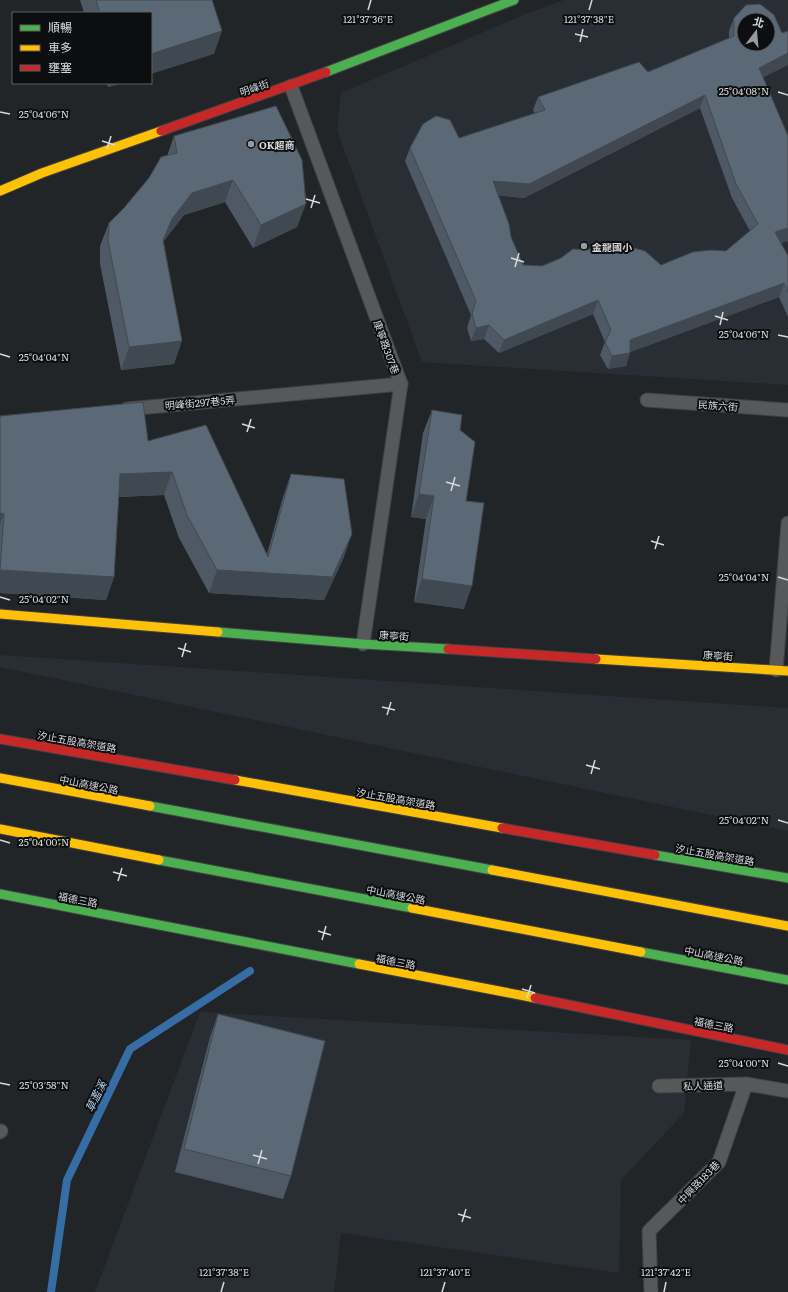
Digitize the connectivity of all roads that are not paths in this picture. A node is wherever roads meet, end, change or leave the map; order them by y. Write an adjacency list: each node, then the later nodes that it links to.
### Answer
1 (514, 0): 2 (main road, 明峰街)
2 (291, 86): 3 (main road, 明峰街); 4 (lane, 康寧路307巷)
3 (0, 191)
4 (401, 384): 6 (lane, 明峰街297巷5弄); 10 (lane, 康寧路307巷)
5 (647, 400): 7 (lane, 民族六街)
6 (118, 410)
7 (788, 410)
8 (788, 523): 11 (lane)
9 (0, 614): 10 (main road, 康寧街)
10 (363, 644): 11 (main road, 康寧街)
11 (782, 671)
12 (0, 739): 15 (main road, 汐止五股高架道路)
13 (0, 778): 17 (main road, 中山高速公路)
14 (0, 829): 18 (main road, 中山高速公路)
15 (788, 878)
16 (0, 894): 19 (main road, 福德三路)
17 (788, 926)
18 (788, 980)
19 (788, 1050)
20 (746, 1084): 21 (lane, 私人通道); 22 (lane); 23 (lane, 中興路183巷)
21 (659, 1086)
22 (788, 1091)
23 (651, 1292)

